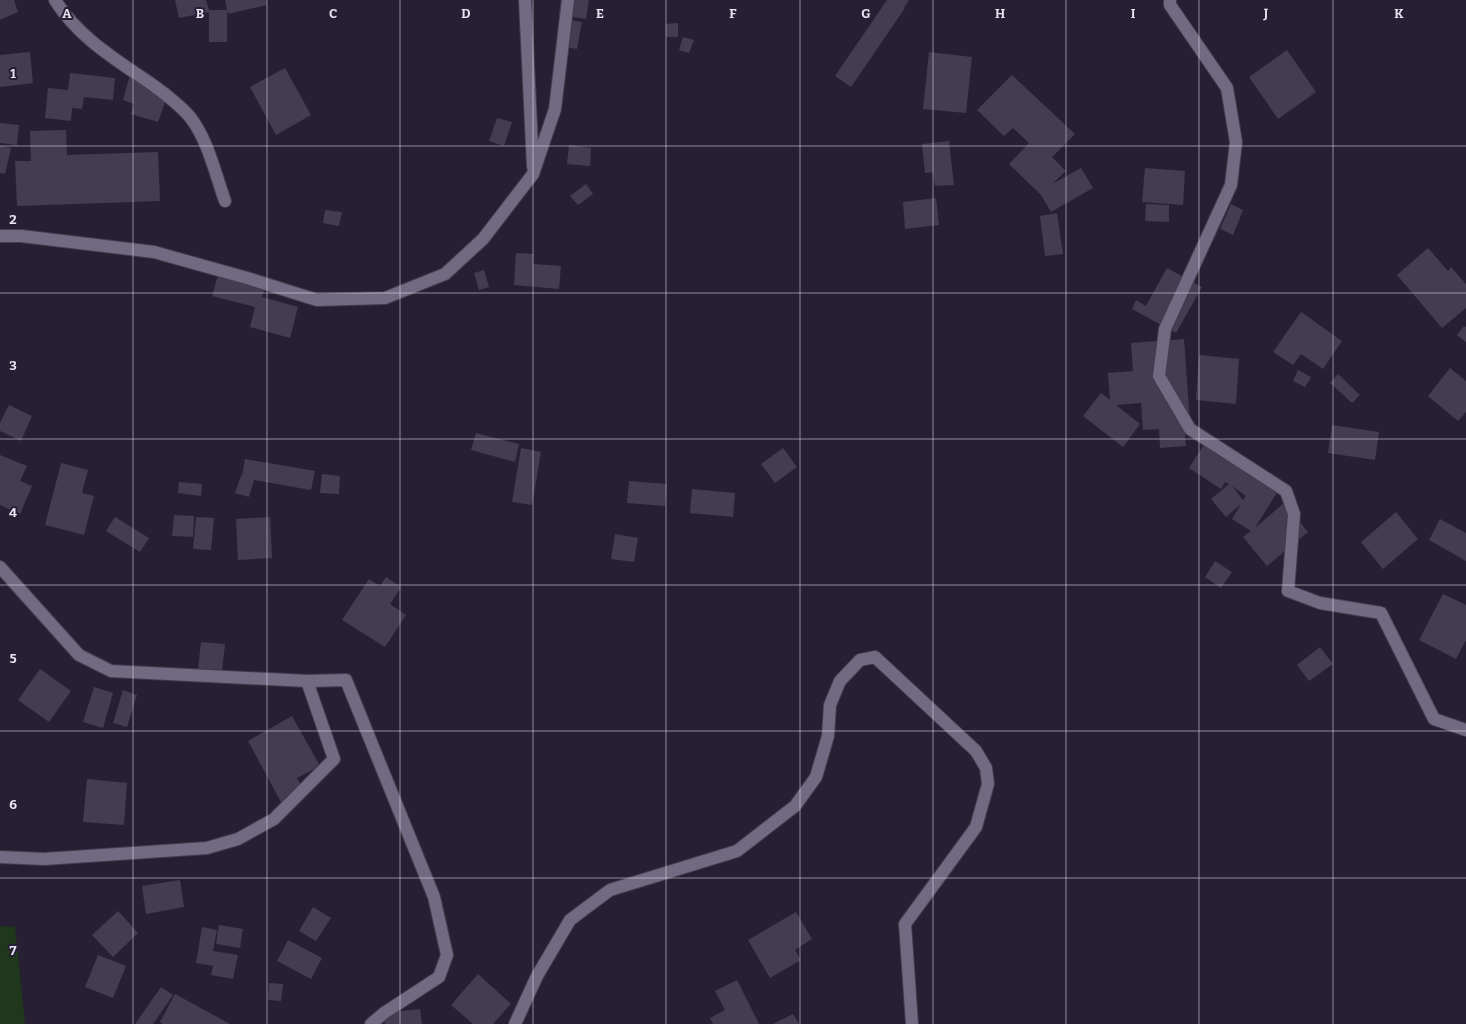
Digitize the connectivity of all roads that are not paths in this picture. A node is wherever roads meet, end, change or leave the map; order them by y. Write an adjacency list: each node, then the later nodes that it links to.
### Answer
1 (55, 0): 6 (street)
2 (524, 0): 5 (street)
3 (568, 0): 5 (street)
4 (1170, 0): 10 (street)
5 (533, 174): 7 (street)
6 (225, 200)
7 (0, 236)
8 (0, 567): 9 (street)
9 (307, 681): 11 (street); 12 (street)
10 (1466, 730)
11 (0, 857)
12 (371, 1024)
13 (515, 1024): 14 (street)
14 (912, 1024)

